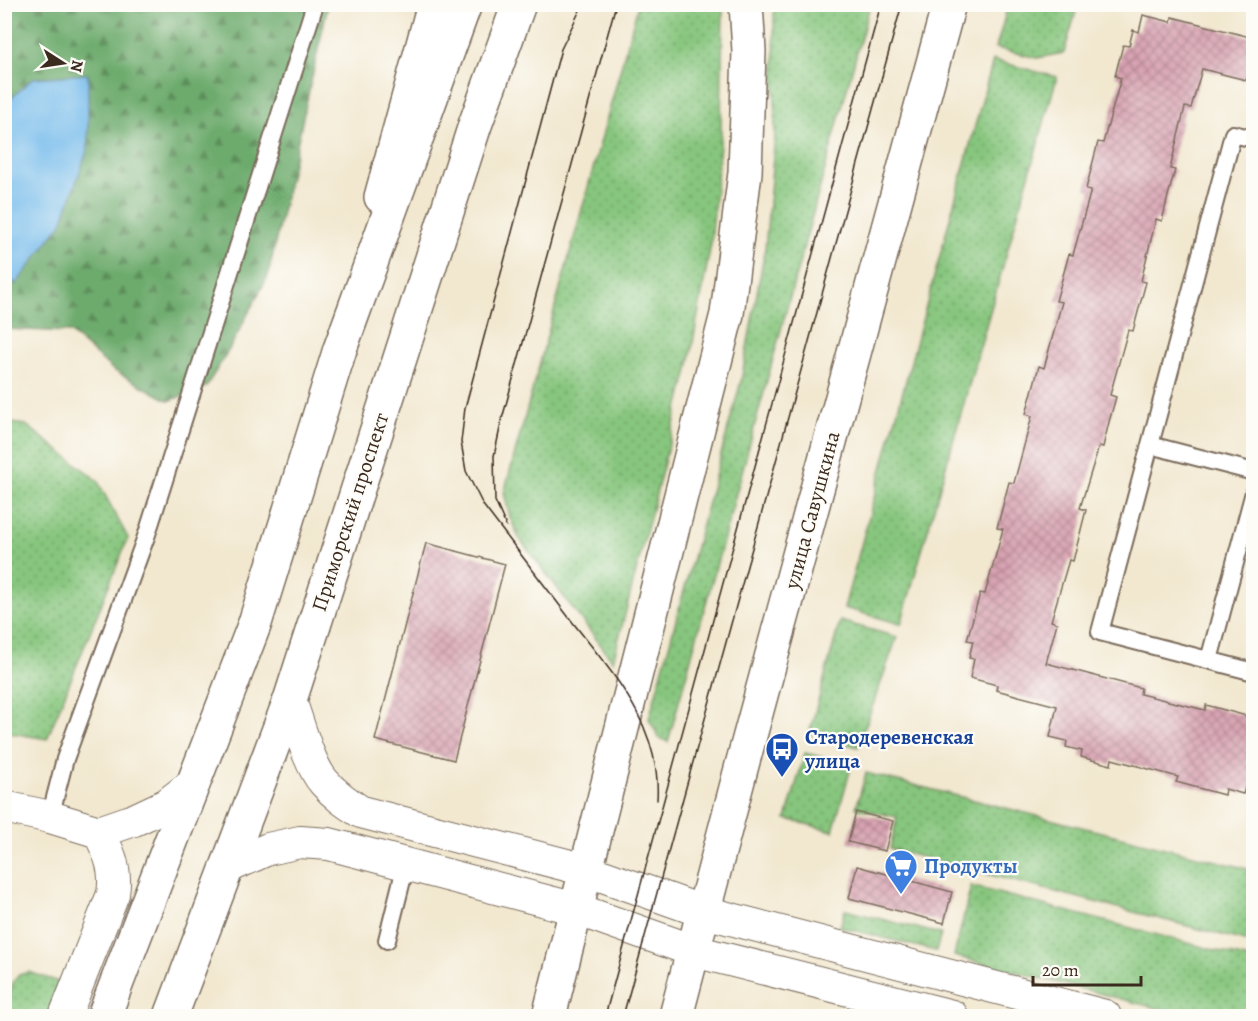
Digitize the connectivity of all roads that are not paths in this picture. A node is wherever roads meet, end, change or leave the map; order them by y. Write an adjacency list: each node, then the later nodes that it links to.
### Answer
1 (315, 4): 17 (lane)
2 (434, 4): 8 (main road)
3 (465, 4): 8 (main road)
4 (519, 4): 14 (main road, Приморский проспект)
5 (746, 4): 21 (main road)
6 (949, 4): 23 (main road, улица Савушкина)
7 (1254, 139): 9 (lane)
8 (340, 349): 15 (main road)
9 (1150, 445): 10 (lane); 12 (lane)
10 (1254, 472)
11 (1254, 492): 12 (lane)
12 (1209, 660): 13 (lane)
13 (1254, 672)
14 (290, 700): 20 (main road, Приморский проспект); 21 (street)
15 (194, 783): 18 (street); 27 (main road)
16 (4, 807): 17 (street)
17 (50, 817): 18 (street)
18 (99, 832): 26 (street)
19 (406, 864): 20 (street); 22 (street); 24 (lane)
20 (226, 868): 28 (main road, Приморский проспект)
21 (586, 870): 22 (main road); 23 (street)
22 (576, 909): 25 (street); 29 (main road)
23 (704, 912): 25 (main road, улица Савушкина); 32 (street)
24 (387, 940)
25 (693, 951): 30 (main road, улица Савушкина); 31 (street)
26 (65, 1017)
27 (104, 1017)
28 (171, 1017)
29 (549, 1017)
30 (676, 1017)
31 (952, 1017)
32 (1105, 1017)

